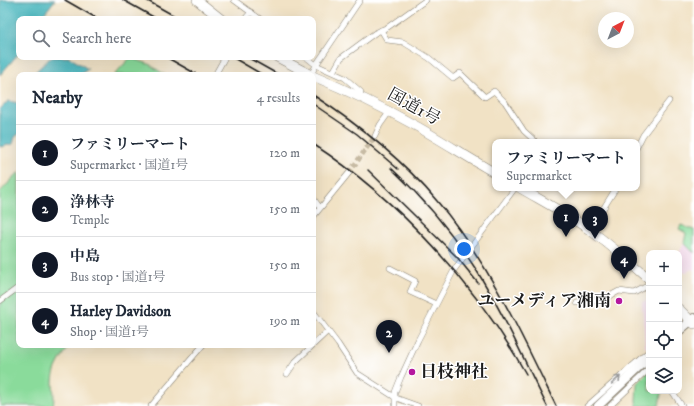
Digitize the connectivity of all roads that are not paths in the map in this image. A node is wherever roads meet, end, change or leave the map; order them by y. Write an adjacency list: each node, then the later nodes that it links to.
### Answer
1 (197, 0): 6 (highway)
2 (234, 0): 5 (street)
3 (360, 0): 13 (street)
4 (426, 0): 9 (street)
5 (251, 12): 7 (street); 8 (street)
6 (217, 16)
7 (247, 16)
8 (256, 16)
9 (381, 30): 17 (street); 23 (street)
10 (223, 60): 14 (street)
11 (283, 60): 15 (highway, 国道1号)
12 (310, 60): 13 (street)
13 (316, 65): 16 (street); 17 (street)
14 (217, 72)
15 (306, 72)
16 (313, 72)
17 (333, 72): 19 (street)
18 (316, 77): 19 (highway, 国道1号)
19 (359, 96): 21 (highway, 国道1号)
20 (670, 101): 24 (street)
21 (390, 112): 22 (street); 25 (highway, 国道1号)
22 (375, 136)
23 (533, 139)
24 (640, 141)
25 (492, 172)
26 (349, 173): 31 (street)
27 (513, 191): 40 (street)
28 (525, 191): 33 (highway)
29 (612, 191): 33 (street)
30 (316, 202): 31 (street)
31 (320, 208): 32 (street)
32 (316, 213)
33 (590, 230): 35 (highway)
34 (390, 268): 40 (street)
35 (646, 275)
36 (646, 287): 39 (street)
37 (16, 288): 38 (street)
38 (0, 301)
39 (577, 303)
40 (436, 304): 54 (street)
41 (682, 312): 43 (highway)
42 (316, 315): 45 (street)
43 (693, 321): 44 (main road)
44 (682, 329)
45 (328, 330): 46 (street); 54 (street)
46 (316, 342)
47 (200, 348): 55 (street)
48 (309, 348): 52 (street)
49 (646, 354): 58 (street, one-way to 49)
50 (646, 361): 59 (main road)
51 (646, 372): 60 (street)
52 (287, 374)
53 (674, 394): 61 (street)
54 (396, 398): 56 (street); 57 (street)
55 (151, 406)
56 (395, 406)
57 (418, 406)
58 (587, 406)
59 (598, 406)
60 (610, 406)
61 (682, 406)

